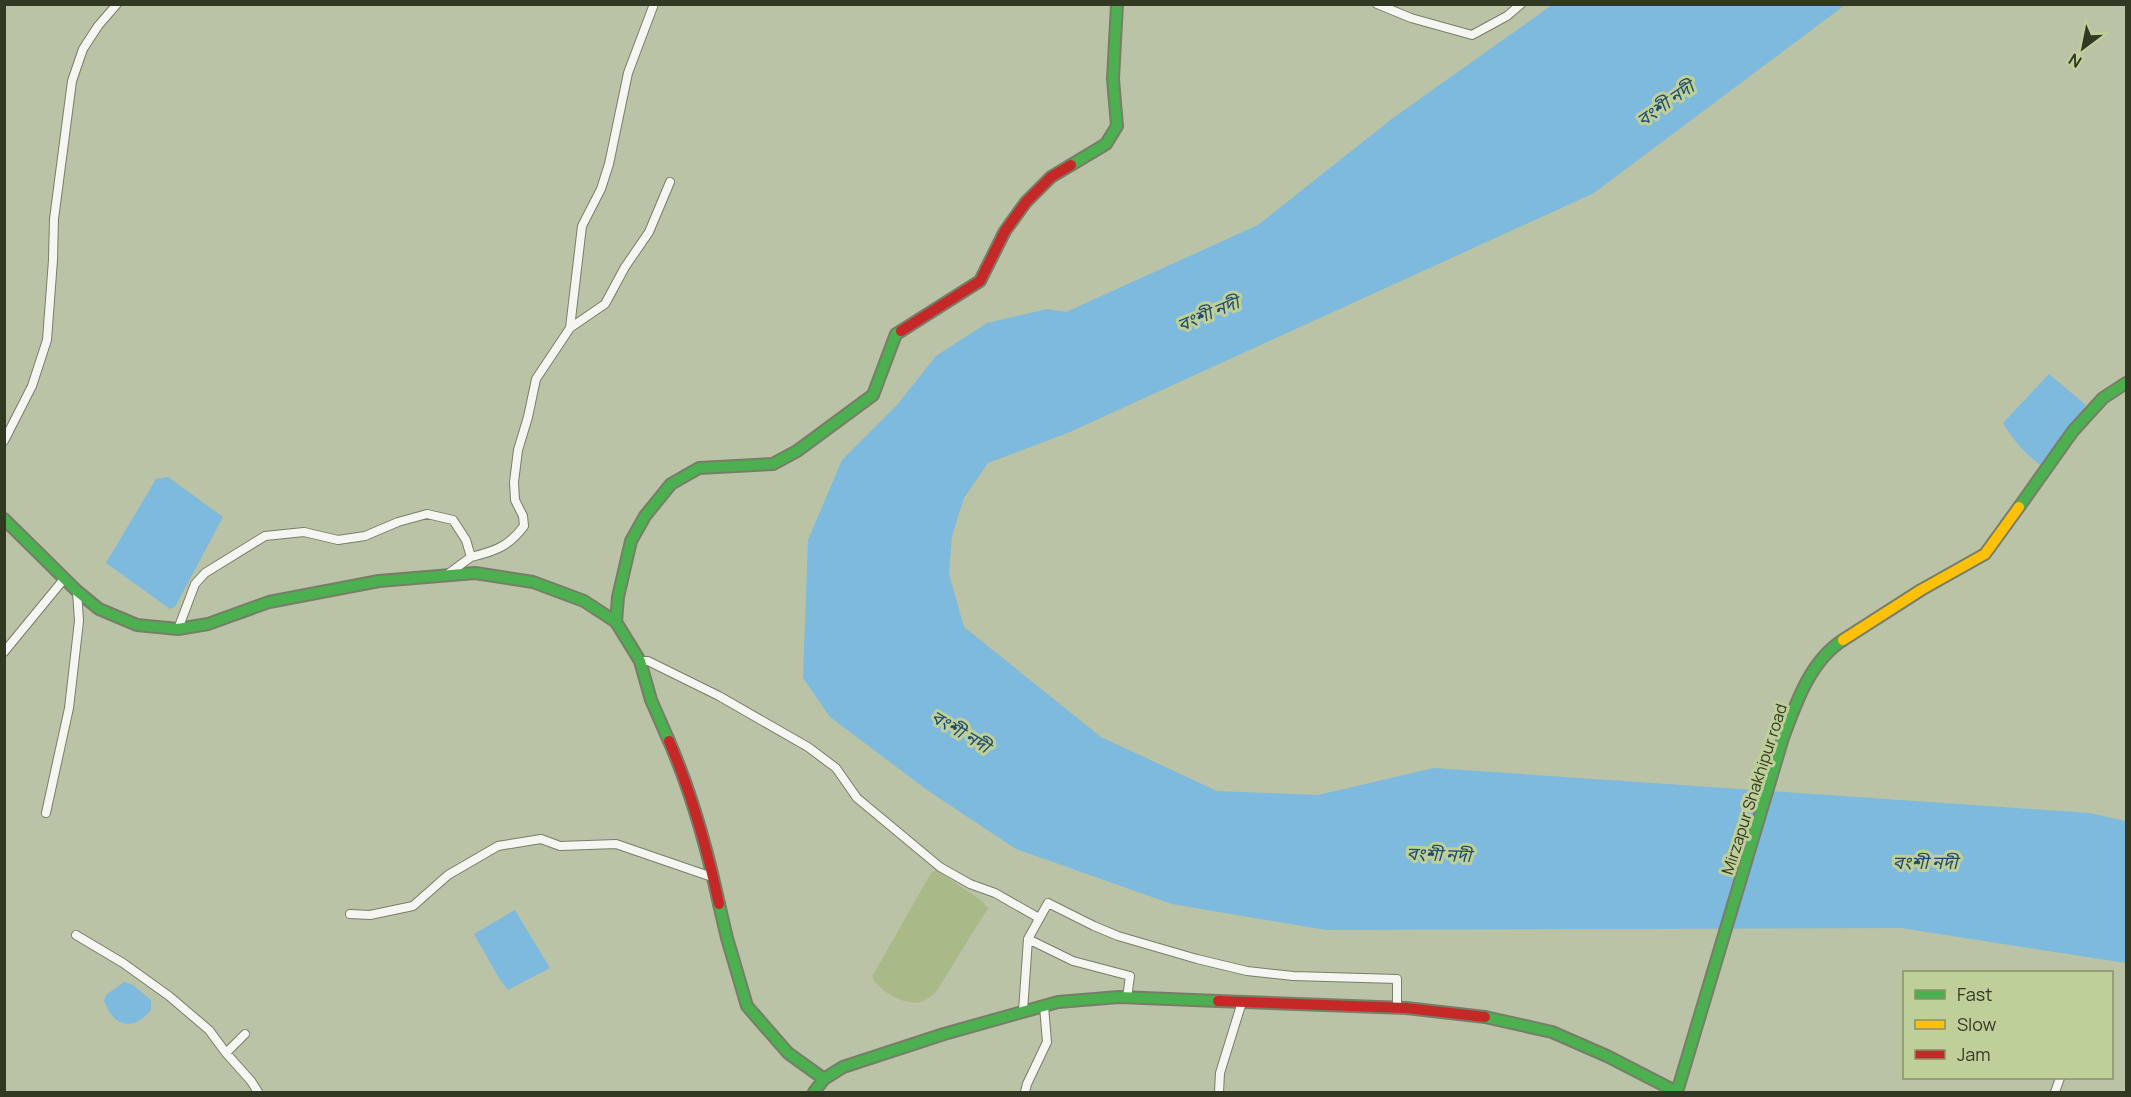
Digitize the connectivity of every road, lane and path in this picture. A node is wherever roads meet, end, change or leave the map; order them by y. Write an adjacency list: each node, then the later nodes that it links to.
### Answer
1 (117, 4): 9 (street)
2 (654, 4): 7 (street)
3 (1118, 4): 15 (street)
4 (1377, 4): 5 (street)
5 (1521, 4)
6 (670, 182): 7 (street)
7 (570, 328): 11 (street)
8 (2127, 382): 37 (street, Mirzapur Shakhipur road)
9 (4, 441)
10 (4, 519): 13 (street)
11 (471, 557): 12 (street); 16 (street)
12 (447, 575): 15 (street); 16 (street)
13 (64, 579): 14 (street); 17 (street)
14 (77, 591): 16 (street); 19 (street)
15 (616, 622): 18 (street)
16 (178, 629)
17 (4, 652)
18 (640, 661): 20 (street); 22 (street)
19 (46, 813)
20 (712, 877): 21 (street); 32 (street)
21 (350, 914)
22 (1039, 918): 24 (street); 28 (street)
23 (76, 935): 31 (street)
24 (1028, 939): 25 (street); 29 (street)
25 (1127, 998): 26 (street); 27 (street)
26 (1242, 1002): 28 (street); 36 (street)
27 (1044, 1006): 29 (street); 35 (street)
28 (1397, 1008): 37 (street)
29 (1023, 1011): 32 (street)
30 (245, 1034): 31 (street)
31 (226, 1053): 33 (street)
32 (824, 1078): 34 (street)
33 (258, 1092)
34 (814, 1092)
35 (1025, 1092)
36 (1219, 1092)
37 (1677, 1092)

